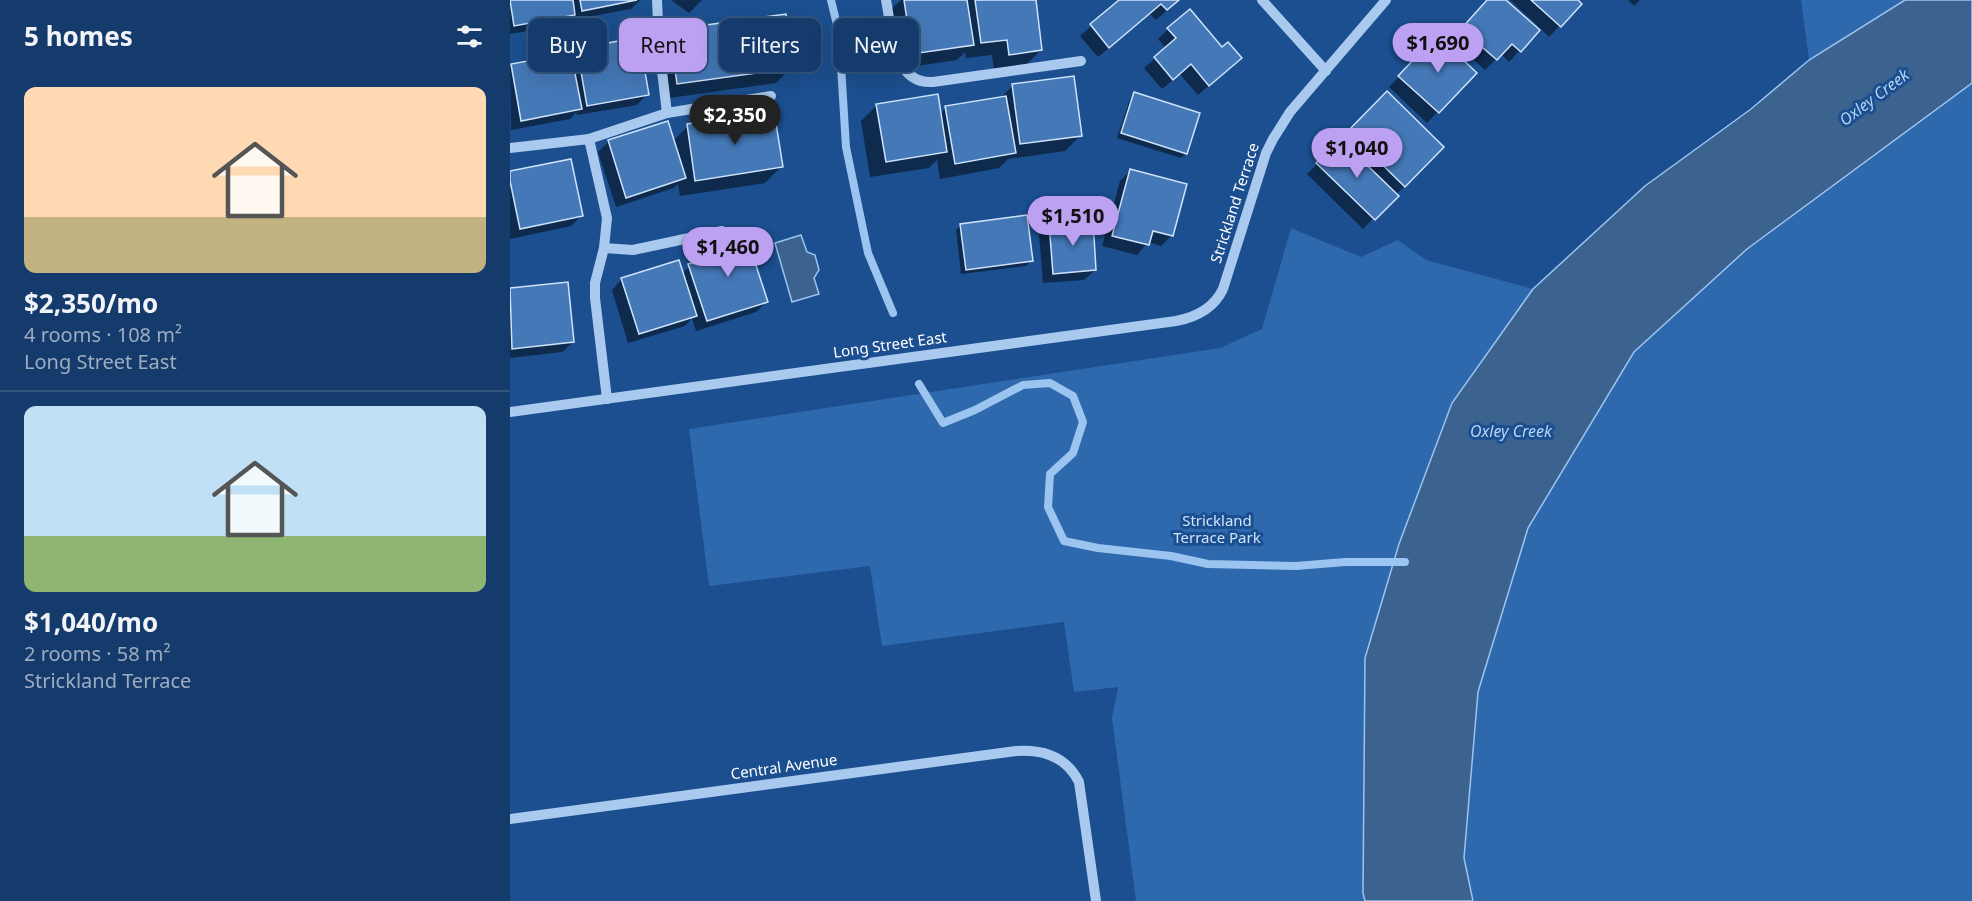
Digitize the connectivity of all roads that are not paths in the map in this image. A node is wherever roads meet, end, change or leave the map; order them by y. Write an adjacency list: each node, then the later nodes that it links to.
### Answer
1 (657, 0): 8 (street)
2 (886, 0): 5 (street)
3 (1262, 0): 6 (street)
4 (1386, 0): 6 (street, Strickland Terrace)
5 (1081, 62)
6 (1326, 71): 13 (street, Strickland Terrace)
7 (771, 96): 8 (street)
8 (667, 113): 9 (street)
9 (589, 139): 10 (street); 12 (street)
10 (510, 148)
11 (722, 231): 12 (street)
12 (604, 248): 14 (street)
13 (1176, 321): 14 (street, Long Street East)
14 (607, 399): 15 (street, Long Street East)
15 (510, 412)
16 (510, 819): 17 (street, Central Avenue)
17 (1096, 901)

